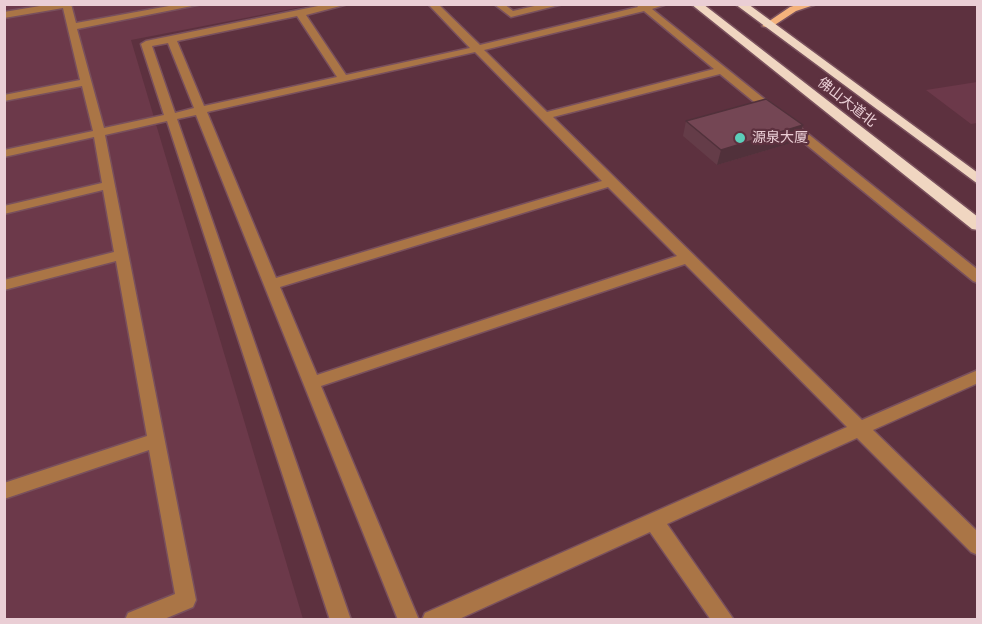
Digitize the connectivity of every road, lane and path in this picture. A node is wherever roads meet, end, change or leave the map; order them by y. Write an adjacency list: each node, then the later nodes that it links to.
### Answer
1 (198, 4): 14 (street)
2 (344, 4): 12 (street)
3 (432, 4): 17 (street)
4 (498, 4): 5 (street)
5 (560, 4)
6 (663, 4): 11 (street)
7 (696, 4): 31 (highway, 佛山大道北)
8 (740, 4): 15 (highway, 佛山大道北)
9 (813, 4): 15 (main road)
10 (66, 5): 13 (street); 14 (street)
11 (643, 7): 17 (street); 18 (street)
12 (300, 13): 16 (street); 19 (street)
13 (4, 15)
14 (72, 27): 20 (street)
15 (767, 27): 27 (highway, 佛山大道北)
16 (171, 39): 22 (street); 24 (street)
17 (477, 49): 19 (street); 23 (street)
18 (722, 70): 23 (street); 34 (street)
19 (344, 79): 22 (street)
20 (86, 82): 21 (street); 25 (street)
21 (4, 98)
22 (201, 110): 24 (street); 35 (street)
23 (544, 116): 28 (street)
24 (171, 117): 25 (street); 45 (street)
25 (99, 133): 26 (street); 29 (street)
26 (4, 154)
27 (978, 180)
28 (611, 182): 33 (street); 35 (street)
29 (108, 185): 30 (street); 32 (street)
30 (4, 210)
31 (978, 225)
32 (122, 255): 36 (street); 40 (street)
33 (687, 258): 38 (street); 39 (street)
34 (978, 278)
35 (272, 284): 38 (street)
36 (4, 285)
37 (978, 376): 39 (street)
38 (312, 383): 46 (street)
39 (859, 429): 42 (street); 43 (street)
40 (156, 440): 41 (street); 44 (street)
41 (4, 491)
42 (653, 521): 47 (street); 48 (street)
43 (978, 546)
44 (135, 620)
45 (341, 620)
46 (409, 620)
47 (432, 620)
48 (724, 620)

